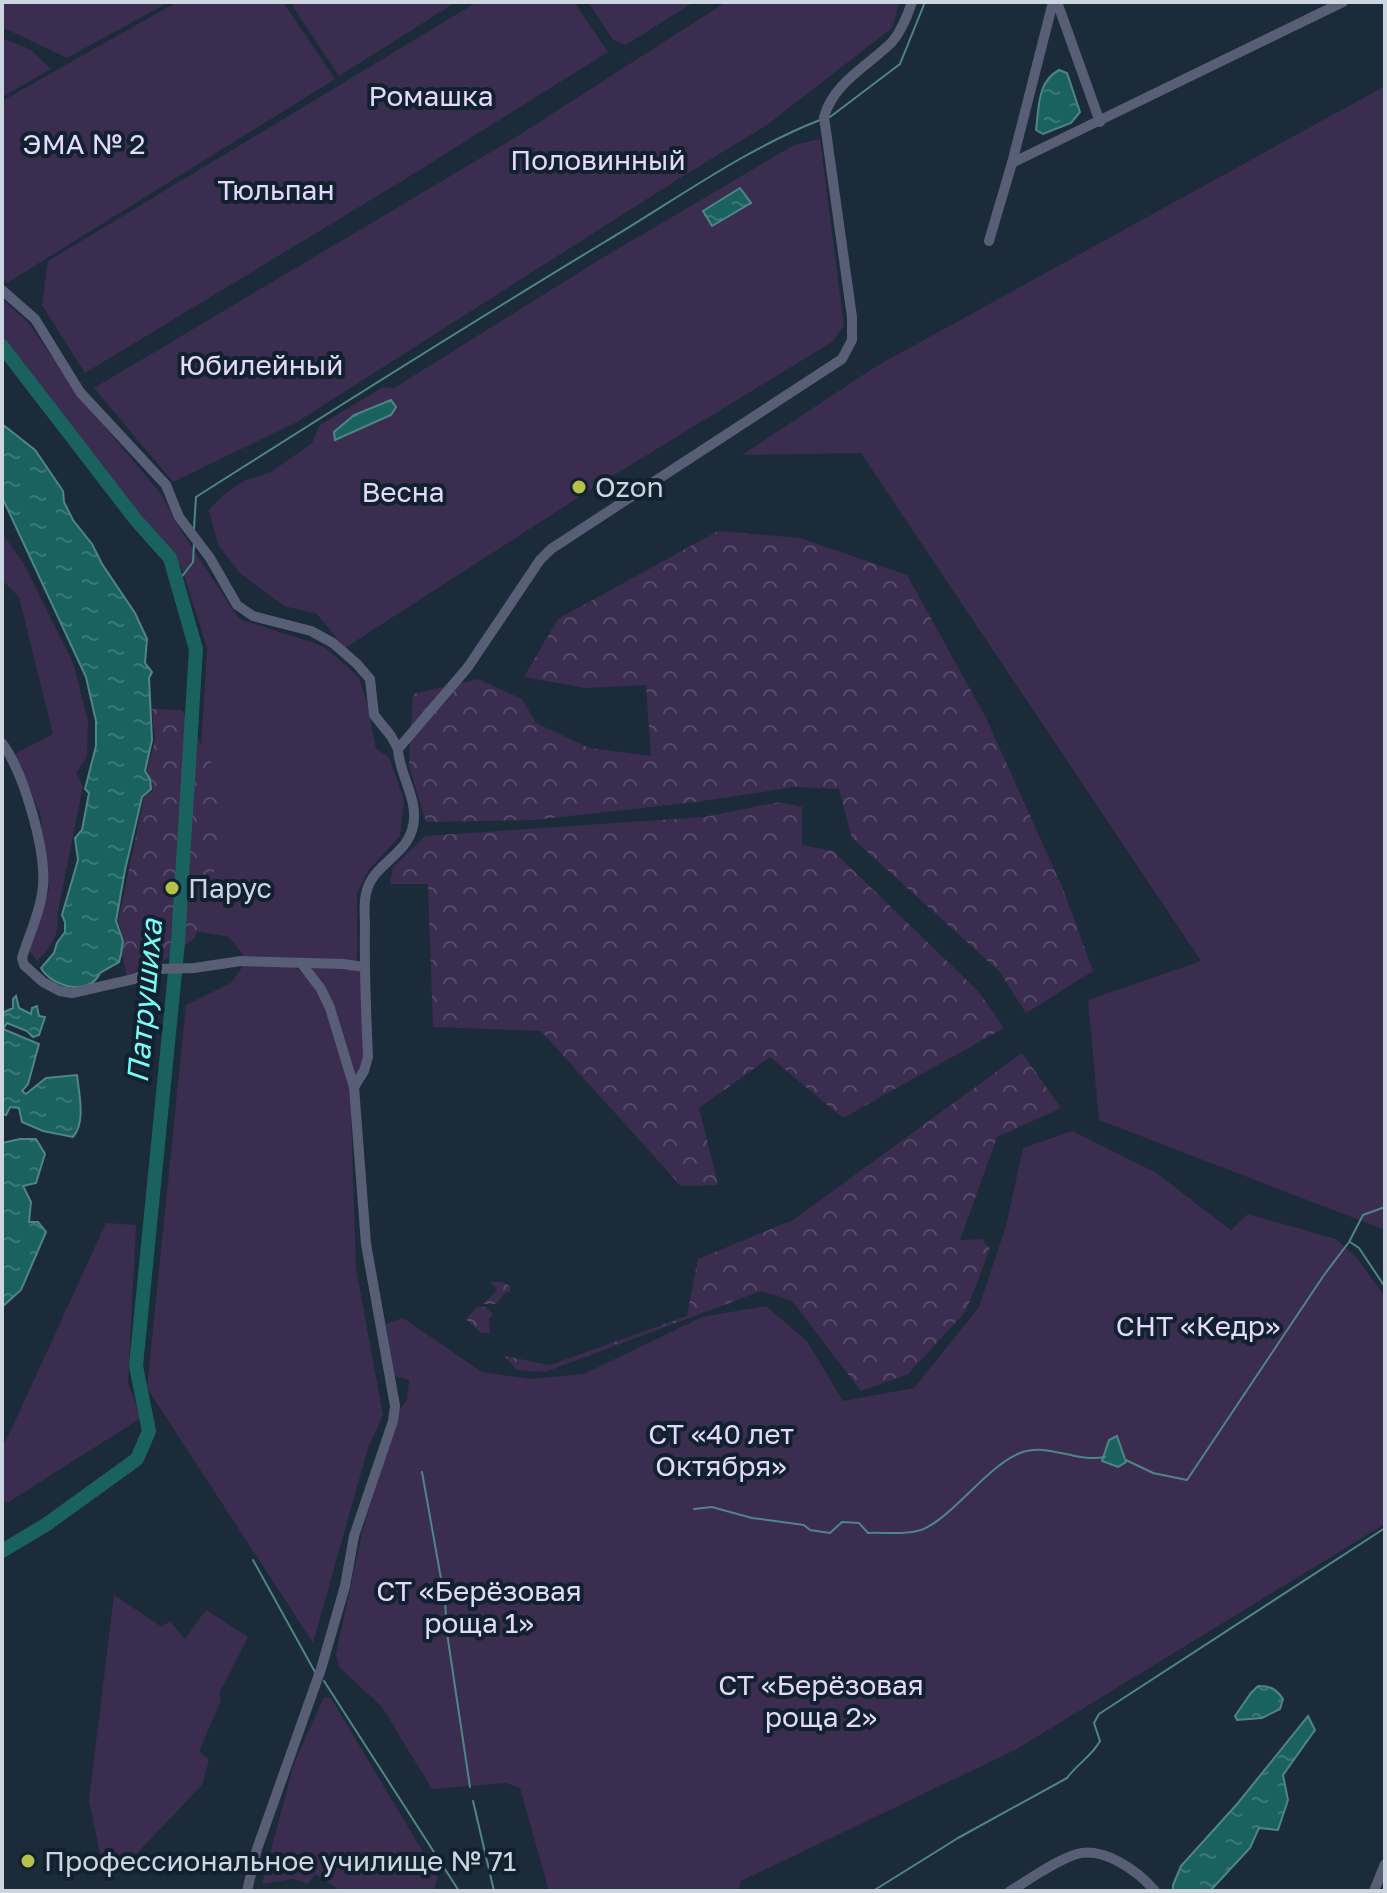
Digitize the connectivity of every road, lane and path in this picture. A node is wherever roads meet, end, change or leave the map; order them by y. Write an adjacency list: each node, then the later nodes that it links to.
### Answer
1 (912, 2): 9 (street)
2 (1055, 2): 4 (street); 5 (street)
3 (1343, 2): 4 (street)
4 (1100, 122): 5 (street)
5 (1012, 163): 6 (street)
6 (989, 241)
7 (2, 290): 9 (street)
8 (5, 748): 10 (street)
9 (398, 749): 11 (street)
10 (301, 963): 11 (street); 12 (street)
11 (364, 967): 12 (street)
12 (354, 1087): 14 (street)
13 (1385, 1864): 17 (street)
14 (247, 1891)
15 (1010, 1891): 16 (street)
16 (1155, 1891)
17 (1374, 1891)

